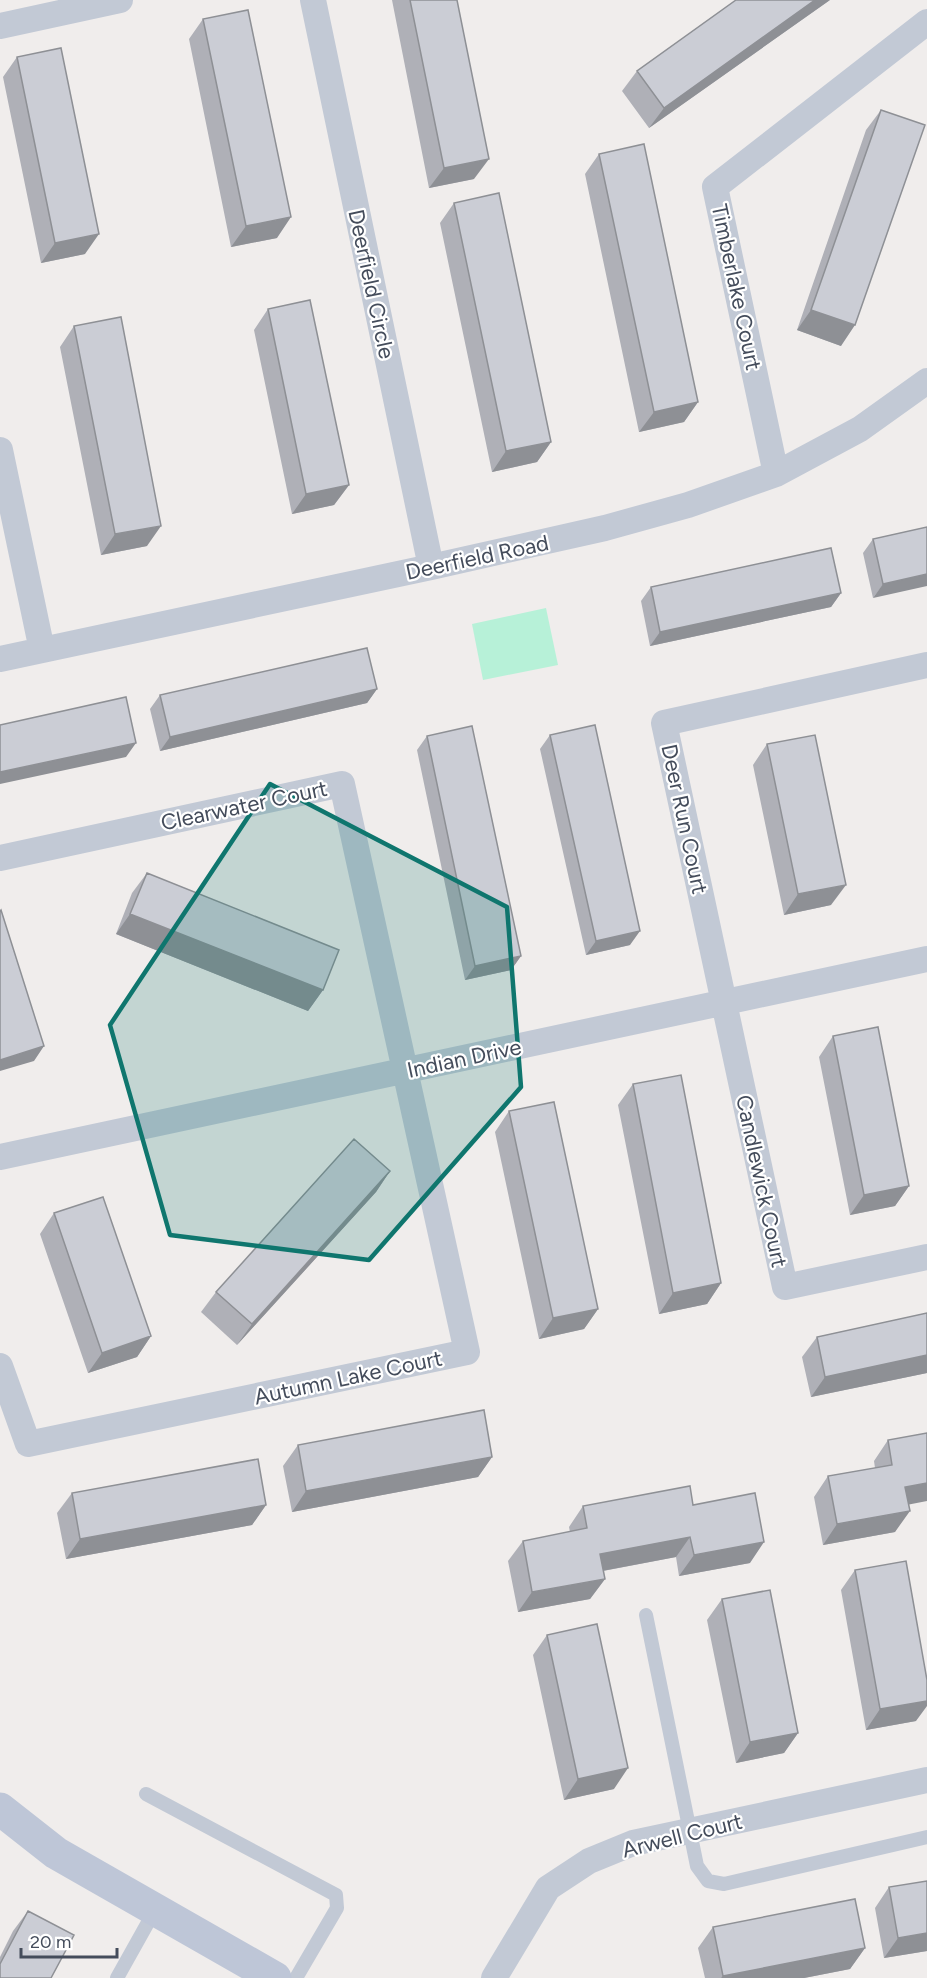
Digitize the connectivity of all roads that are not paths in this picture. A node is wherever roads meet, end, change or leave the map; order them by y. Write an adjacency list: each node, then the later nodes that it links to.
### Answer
1 (120, 0): 4 (street)
2 (313, 0): 8 (street, Deerfield Circle)
3 (927, 22): 7 (street, Timberlake Court)
4 (0, 26)
5 (927, 381): 7 (street, Deerfield Road)
6 (0, 450): 9 (street)
7 (776, 474): 8 (street, Deerfield Road)
8 (431, 567): 9 (street, Deerfield Road)
9 (42, 650): 10 (street, Deerfield Road)
10 (0, 659)
11 (927, 665): 14 (street, Deer Run Court)
12 (0, 858): 15 (street, Clearwater Court)
13 (927, 959): 14 (street, Indian Drive)
14 (725, 1003): 15 (street, Indian Drive); 17 (street, Candlewick Court)
15 (404, 1071): 16 (street, Indian Drive); 18 (street, Autumn Lake Court)
16 (0, 1157)
17 (927, 1257)
18 (0, 1366)
19 (646, 1615): 23 (lane)
20 (927, 1780): 23 (street, Arwell Court)
21 (146, 1794): 28 (lane)
22 (0, 1809): 25 (street)
23 (689, 1830): 24 (lane); 29 (street, Arwell Court)
24 (927, 1837)
25 (154, 1910): 26 (lane); 27 (street)
26 (117, 1978)
27 (275, 1978)
28 (296, 1978)
29 (494, 1978)

